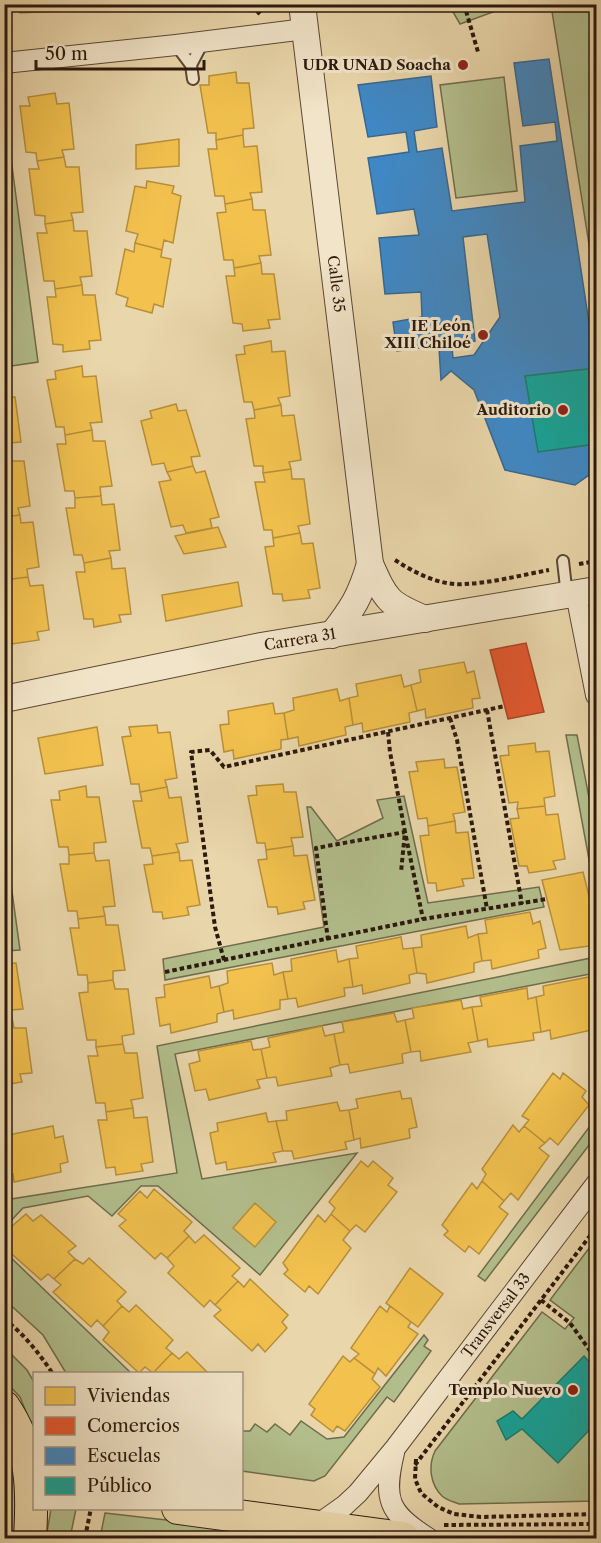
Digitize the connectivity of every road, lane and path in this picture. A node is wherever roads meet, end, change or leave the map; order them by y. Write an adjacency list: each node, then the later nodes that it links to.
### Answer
1 (464, 4): 5 (path)
2 (303, 17): 3 (street); 9 (street, Calle 35)
3 (203, 42): 4 (street); 7 (lane)
4 (176, 45): 6 (street); 7 (lane)
5 (478, 52)
6 (4, 63)
7 (190, 65): 8 (lane)
8 (193, 79)
9 (379, 560): 11 (path); 13 (street, Calle 35); 14 (street, Calle 35)
10 (597, 561): 11 (path)
11 (563, 564): 12 (lane)
12 (580, 593): 13 (street, Carrera 31); 15 (street)
13 (425, 619): 14 (street, Carrera 31)
14 (332, 635): 16 (street, Carrera 31)
15 (597, 695)
16 (4, 699)
17 (505, 706): 18 (path)
18 (487, 710): 19 (path); 24 (path)
19 (450, 718): 20 (path); 25 (path)
20 (388, 732): 21 (path); 28 (path)
21 (405, 832): 22 (path); 26 (path); 27 (path)
22 (401, 872)
23 (547, 900): 24 (path)
24 (522, 904): 25 (path)
25 (488, 909): 26 (path)
26 (423, 919): 27 (path)
27 (328, 940): 28 (path)
28 (224, 960): 29 (path)
29 (165, 972)
30 (597, 1184): 32 (street, Transversal 33)
31 (597, 1228): 33 (path)
32 (522, 1284): 33 (path); 38 (street, Transversal 33)
33 (541, 1300): 35 (path); 40 (path)
34 (4, 1318): 36 (path)
35 (597, 1359)
36 (52, 1372)
37 (4, 1407): 41 (main road)
38 (396, 1448): 42 (street, Transversal 33); 46 (street, Transversal 33)
39 (416, 1455): 40 (path)
40 (416, 1465): 42 (path); 45 (path)
41 (32, 1467): 47 (main road)
42 (389, 1499): 50 (street)
43 (91, 1510): 48 (path)
44 (185, 1510): 46 (main road)
45 (597, 1514)
46 (313, 1528): 49 (main road)
47 (30, 1539)
48 (84, 1539)
49 (402, 1539)
50 (428, 1539)

